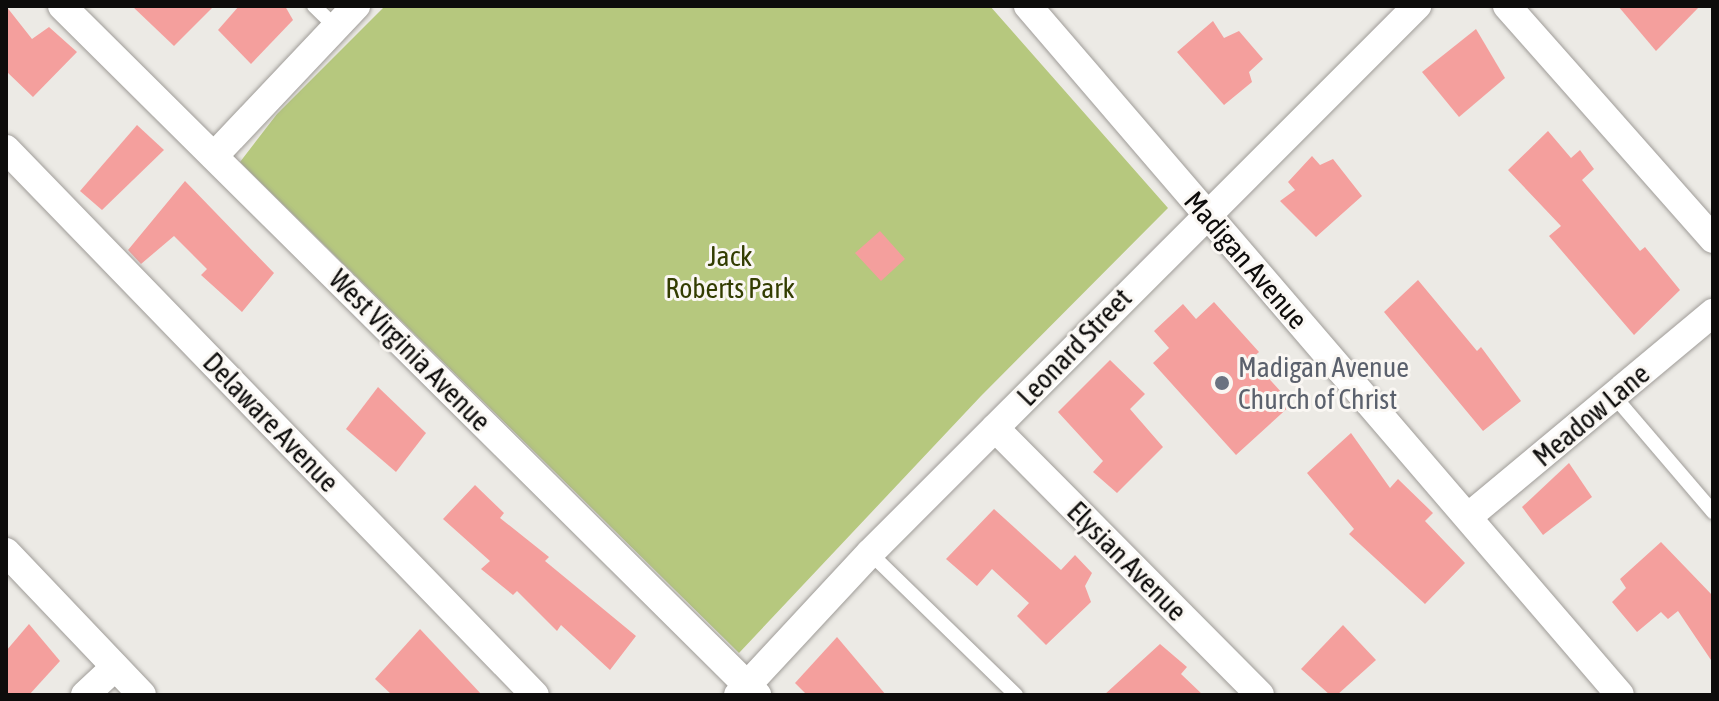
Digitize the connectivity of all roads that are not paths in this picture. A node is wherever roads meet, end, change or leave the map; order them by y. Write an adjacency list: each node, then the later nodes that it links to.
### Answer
1 (62, 6): 9 (street, West Virginia Avenue)
2 (314, 6): 7 (lane)
3 (356, 6): 7 (street)
4 (1028, 6): 10 (street, Madigan Avenue)
5 (1417, 6): 10 (street, Leonard Street)
6 (1507, 6): 11 (street)
7 (336, 27): 9 (street)
8 (6, 149): 23 (street, Delaware Avenue)
9 (214, 156): 20 (street, West Virginia Avenue)
10 (1205, 213): 14 (street, Leonard Street); 16 (street, Madigan Avenue)
11 (1713, 239)
12 (1713, 313): 13 (street, Meadow Lane)
13 (1614, 396): 15 (lane); 16 (street, Meadow Lane)
14 (995, 428): 18 (street, Leonard Street); 25 (street, Elysian Avenue)
15 (1713, 512)
16 (1468, 517): 26 (street, Madigan Avenue)
17 (6, 552): 19 (street)
18 (870, 553): 20 (street, Leonard Street); 24 (lane)
19 (115, 667): 21 (street); 22 (street)
20 (747, 692)
21 (85, 695)
22 (142, 695)
23 (535, 695)
24 (1016, 695)
25 (1260, 695)
26 (1620, 695)

